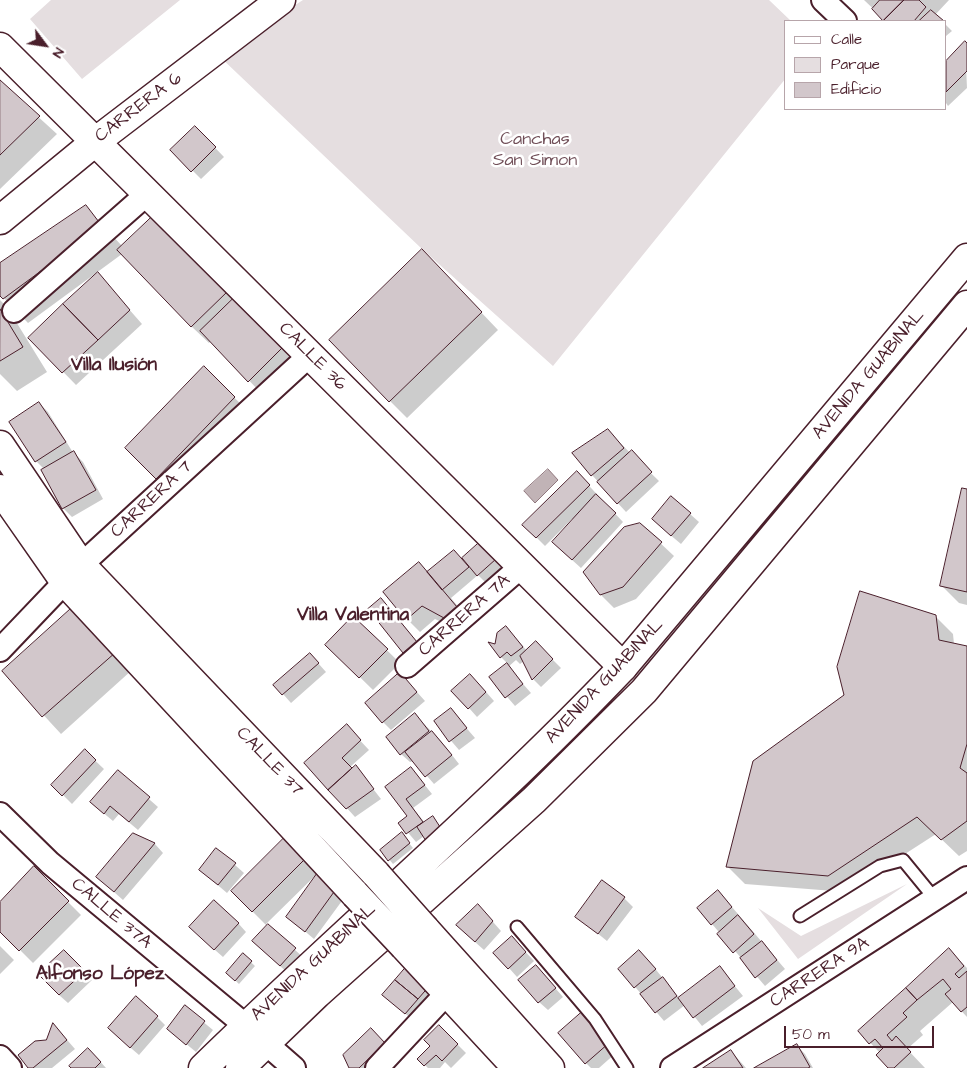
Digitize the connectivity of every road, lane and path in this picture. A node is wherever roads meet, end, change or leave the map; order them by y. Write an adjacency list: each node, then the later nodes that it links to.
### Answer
1 (280, 0): 5 (main road, CARRERA 6)
2 (823, 0): 3 (street)
3 (844, 20)
4 (0, 48): 5 (main road, CALLE 36)
5 (95, 142): 6 (main road, CALLE 36); 7 (main road, CARRERA 6)
6 (147, 194): 10 (street); 11 (main road, CALLE 36)
7 (0, 220)
8 (967, 258): 18 (main road, AVENIDA GUABINAL)
9 (967, 305): 25 (main road, AVENIDA GUABINAL)
10 (14, 311)
11 (310, 355): 14 (main road, CALLE 36); 15 (street, CARRERA 7)
12 (0, 445): 15 (main road, CALLE 37)
13 (0, 489): 15 (main road, CALLE 37)
14 (522, 566): 17 (street, CARRERA 7A); 18 (main road, CALLE 36)
15 (73, 574): 16 (street, CARRERA 7); 24 (main road, CALLE 37, bridge); 33 (main road, CALLE 37, bridge)
16 (0, 650)
17 (407, 666)
18 (624, 667): 25 (main road, AVENIDA GUABINAL)
19 (0, 814): 25 (street, CALLE 37A)
20 (967, 878): 21 (street, CARRERA 9A)
21 (935, 899): 22 (lane); 35 (street, CARRERA 9A)
22 (800, 916)
23 (517, 927): 34 (lane)
24 (447, 993): 31 (street); 32 (main road, CALLE 37)
25 (256, 1034): 28 (main road, AVENIDA GUABINAL); 29 (main road, AVENIDA GUABINAL); 30 (street, CALLE 37A)
26 (0, 1057): 27 (street)
27 (10, 1068)
28 (203, 1068)
29 (240, 1068)
30 (294, 1068)
31 (377, 1068)
32 (517, 1068)
33 (550, 1068)
34 (627, 1068)
35 (672, 1068)

